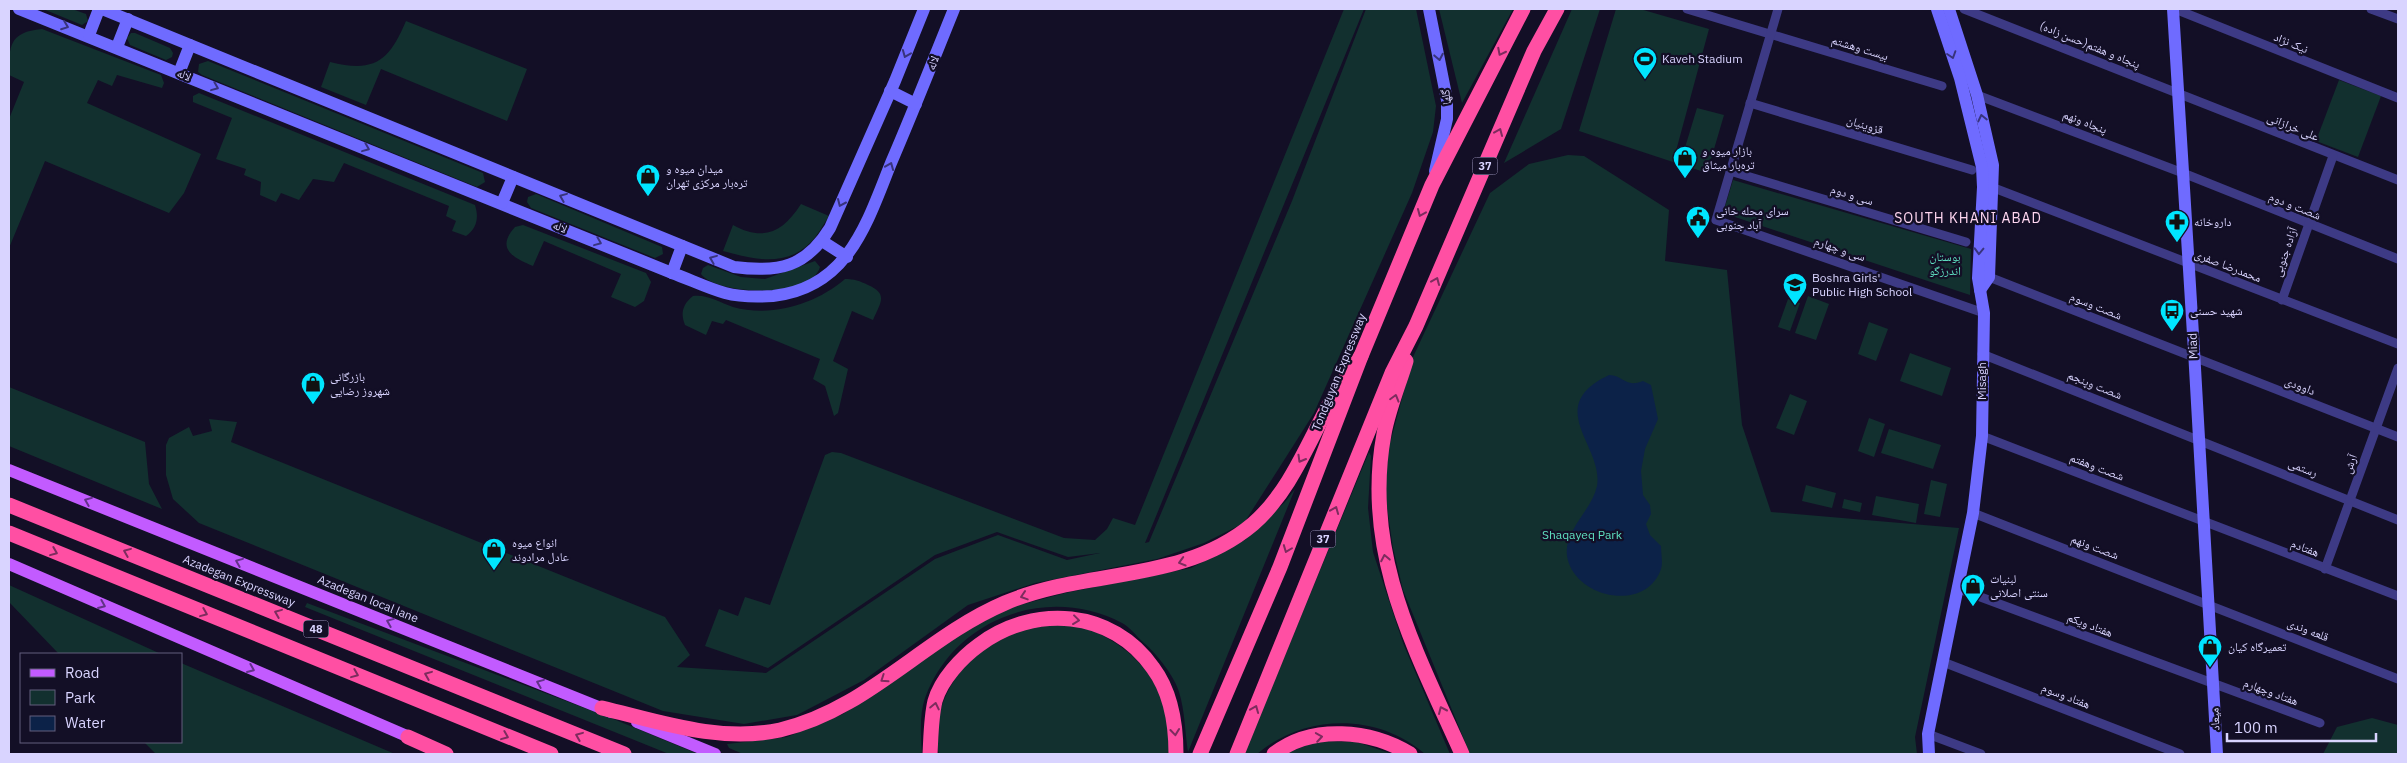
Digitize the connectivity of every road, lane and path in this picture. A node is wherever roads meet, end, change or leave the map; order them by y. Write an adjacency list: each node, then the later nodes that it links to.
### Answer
1 (19, 9): 19 (street, لاله, one-way to 19)
2 (101, 9): 16 (street); 19 (street)
3 (924, 9): 24 (street, one-way to 24)
4 (954, 9): 29 (street, لاله)
5 (1429, 9): 36 (street, گلها, one-way to 36)
6 (1523, 9): 36 (highway, Tondguyan Expressway / 37, one-way to 36)
7 (1558, 9): 51 (highway, 37, one-way to 7)
8 (1687, 9): 18 (street, بیست وهشتم)
9 (1778, 9): 18 (street)
10 (1937, 9): 37 (street, Misagh, one-way to 37)
11 (1949, 9): 26 (street, Misagh)
12 (1964, 9): 25 (street, (حسن زاده)پنجاه و هفتم)
13 (2174, 9): 25 (street, Miad); 27 (street, نیک نژاد)
14 (2371, 9): 15 (street)
15 (2386, 11): 17 (street)
16 (128, 19): 20 (street); 21 (street)
17 (2398, 19)
18 (1771, 34): 23 (street, بیست وهشتم); 28 (street)
19 (89, 35): 21 (street, لاله)
20 (190, 45): 22 (street); 34 (street)
21 (117, 47): 22 (street, لاله)
22 (179, 73): 38 (street, لاله, one-way to 38)
23 (1942, 86)
24 (890, 91): 29 (street); 40 (street, one-way to 40)
25 (2179, 94): 30 (street, علی خرازانی); 33 (street, Miad)
26 (1977, 95): 33 (street, پنجاه ونهم); 37 (street, Misagh, one-way to 26)
27 (2398, 98)
28 (1750, 103): 31 (street, قزوینیان); 32 (street)
29 (916, 104): 43 (street, لاله, one-way to 29)
30 (2332, 156): 35 (street, علی خرازانی); 39 (street, آزاده جنوبی)
31 (1972, 170)
32 (1730, 171): 41 (street, سی و دوم); 50 (street, سی و چهارم)
33 (2184, 173): 39 (street, شصت و دوم); 45 (street, Miad)
34 (513, 177): 38 (street); 42 (street, one-way to 34)
35 (2398, 180)
36 (1432, 185): 54 (highway, Tondguyan Expressway / 37, one-way to 54)
37 (1989, 188): 45 (street, محمدرضا صفری); 47 (street, Misagh); 48 (street, Misagh, one-way to 48)
38 (502, 203): 46 (street, لاله, one-way to 46)
39 (2308, 225): 44 (street, شصت و دوم); 49 (street, آزاده جنوبی)
40 (822, 241): 42 (street, one-way to 42); 43 (street)
41 (1966, 242)
42 (682, 246): 46 (street)
43 (847, 257): 46 (street, لاله)
44 (2398, 259)
45 (2190, 265): 49 (street, محمدرضا صفری); 55 (street, Miad)
46 (672, 273)
47 (1989, 277): 48 (street); 55 (street, شصت وسوم)
48 (1980, 290): 50 (street, Misagh)
49 (2282, 300): 52 (street, محمدرضا صفری)
50 (1984, 313): 53 (street, Misagh)
51 (1416, 326): 88 (highway, 37, one-way to 51); 91 (highway, one-way to 51)
52 (2398, 344)
53 (1982, 354): 58 (street, Misagh); 60 (street, شصت وپنجم)
54 (1361, 356): 76 (highway, one-way to 76); 87 (highway, Tondguyan Expressway / 37, one-way to 87)
55 (2193, 358): 57 (street, داوودی); 60 (street, Miad)
56 (2398, 368): 57 (street, آرش)
57 (2376, 428): 59 (street, داوودی); 62 (street, آرش)
58 (1982, 436): 64 (street, Misagh); 66 (street, شصت وهفتم)
59 (2398, 437)
60 (2198, 440): 62 (street, رستمی); 66 (street, Miad)
61 (9, 470): 76 (main road, Azadegan local lane, one-way to 61)
62 (2350, 501): 65 (street, رستمی); 69 (street, آرش)
63 (9, 505): 83 (highway, Azadegan Expressway / 48, one-way to 63)
64 (1974, 513): 70 (street, Misagh); 72 (street, شصت ونهم)
65 (2398, 520)
66 (2203, 522): 69 (street, هفتادم); 72 (street, Miad)
67 (9, 533): 82 (highway, 48, one-way to 82)
68 (9, 564): 79 (main road, one-way to 79)
69 (2325, 569): 71 (street, هفتادم)
70 (1959, 589): 73 (street, Misagh); 75 (street, هفتاد ویکم)
71 (2398, 596)
72 (2208, 605): 74 (street, قلعه وندی); 75 (street, Miad)
73 (1944, 662): 78 (street, Misagh); 94 (street, هفتاد وسوم)
74 (2398, 680)
75 (2212, 684): 77 (street, هفتاد وچهارم); 95 (street, میعاد)
76 (602, 708): 84 (main road, Azadegan local lane)
77 (2320, 723)
78 (1928, 734): 92 (street, Misagh); 93 (street)
79 (408, 737): 80 (highway); 81 (main road)
80 (446, 754)
81 (454, 754)
82 (551, 754)
83 (624, 754)
84 (715, 754)
85 (930, 754): 86 (highway, one-way to 86)
86 (1176, 754)
87 (1200, 754)
88 (1237, 754)
89 (1274, 754): 90 (highway, one-way to 90)
90 (1410, 754)
91 (1462, 754)
92 (1930, 754)
93 (1982, 754)
94 (2180, 754)
95 (2216, 754)

